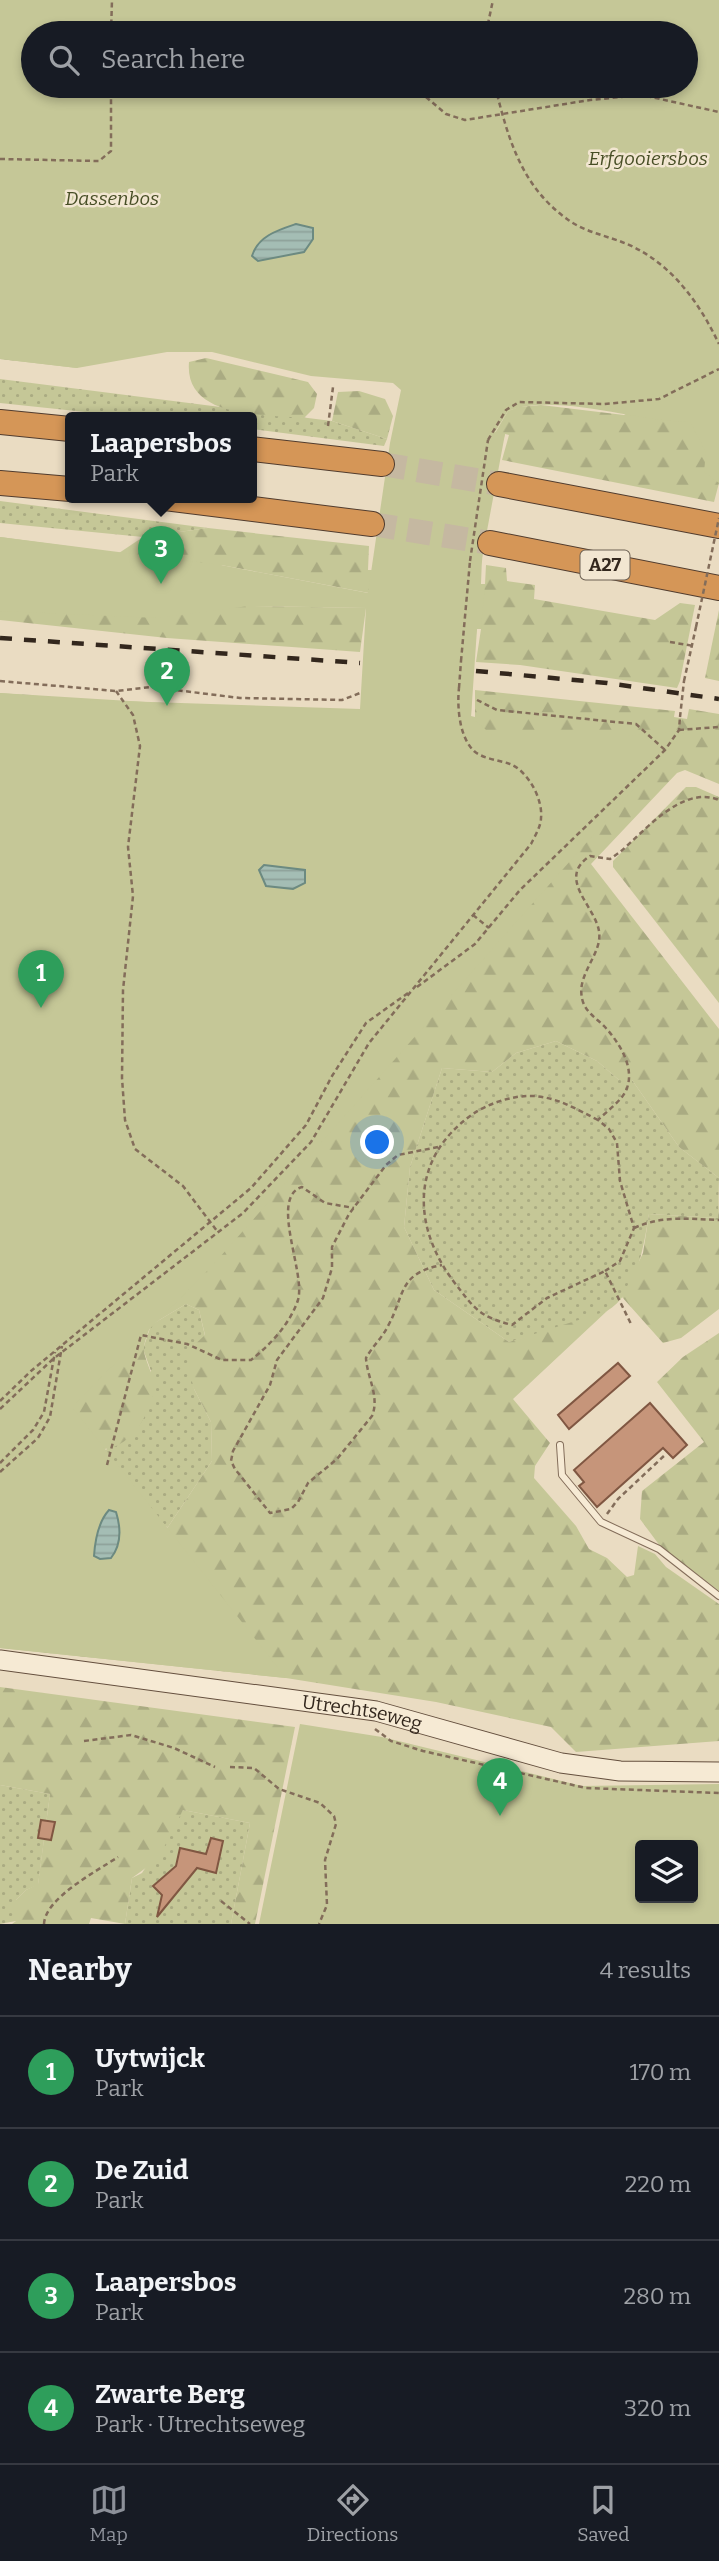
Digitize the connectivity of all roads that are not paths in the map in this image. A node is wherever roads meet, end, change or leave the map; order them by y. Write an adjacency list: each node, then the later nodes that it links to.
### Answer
1 (0, 422): 2 (highway)
2 (65, 428)
3 (257, 450): 4 (highway)
4 (383, 464)
5 (0, 483): 7 (highway)
6 (499, 484): 10 (highway)
7 (65, 489)
8 (206, 503): 9 (highway)
9 (372, 524)
10 (719, 526)
11 (490, 543): 12 (highway, A27)
12 (719, 588)
13 (560, 1444): 14 (lane)
14 (719, 1596)
15 (0, 1660): 16 (main road, Utrechtseweg)
16 (719, 1772)

